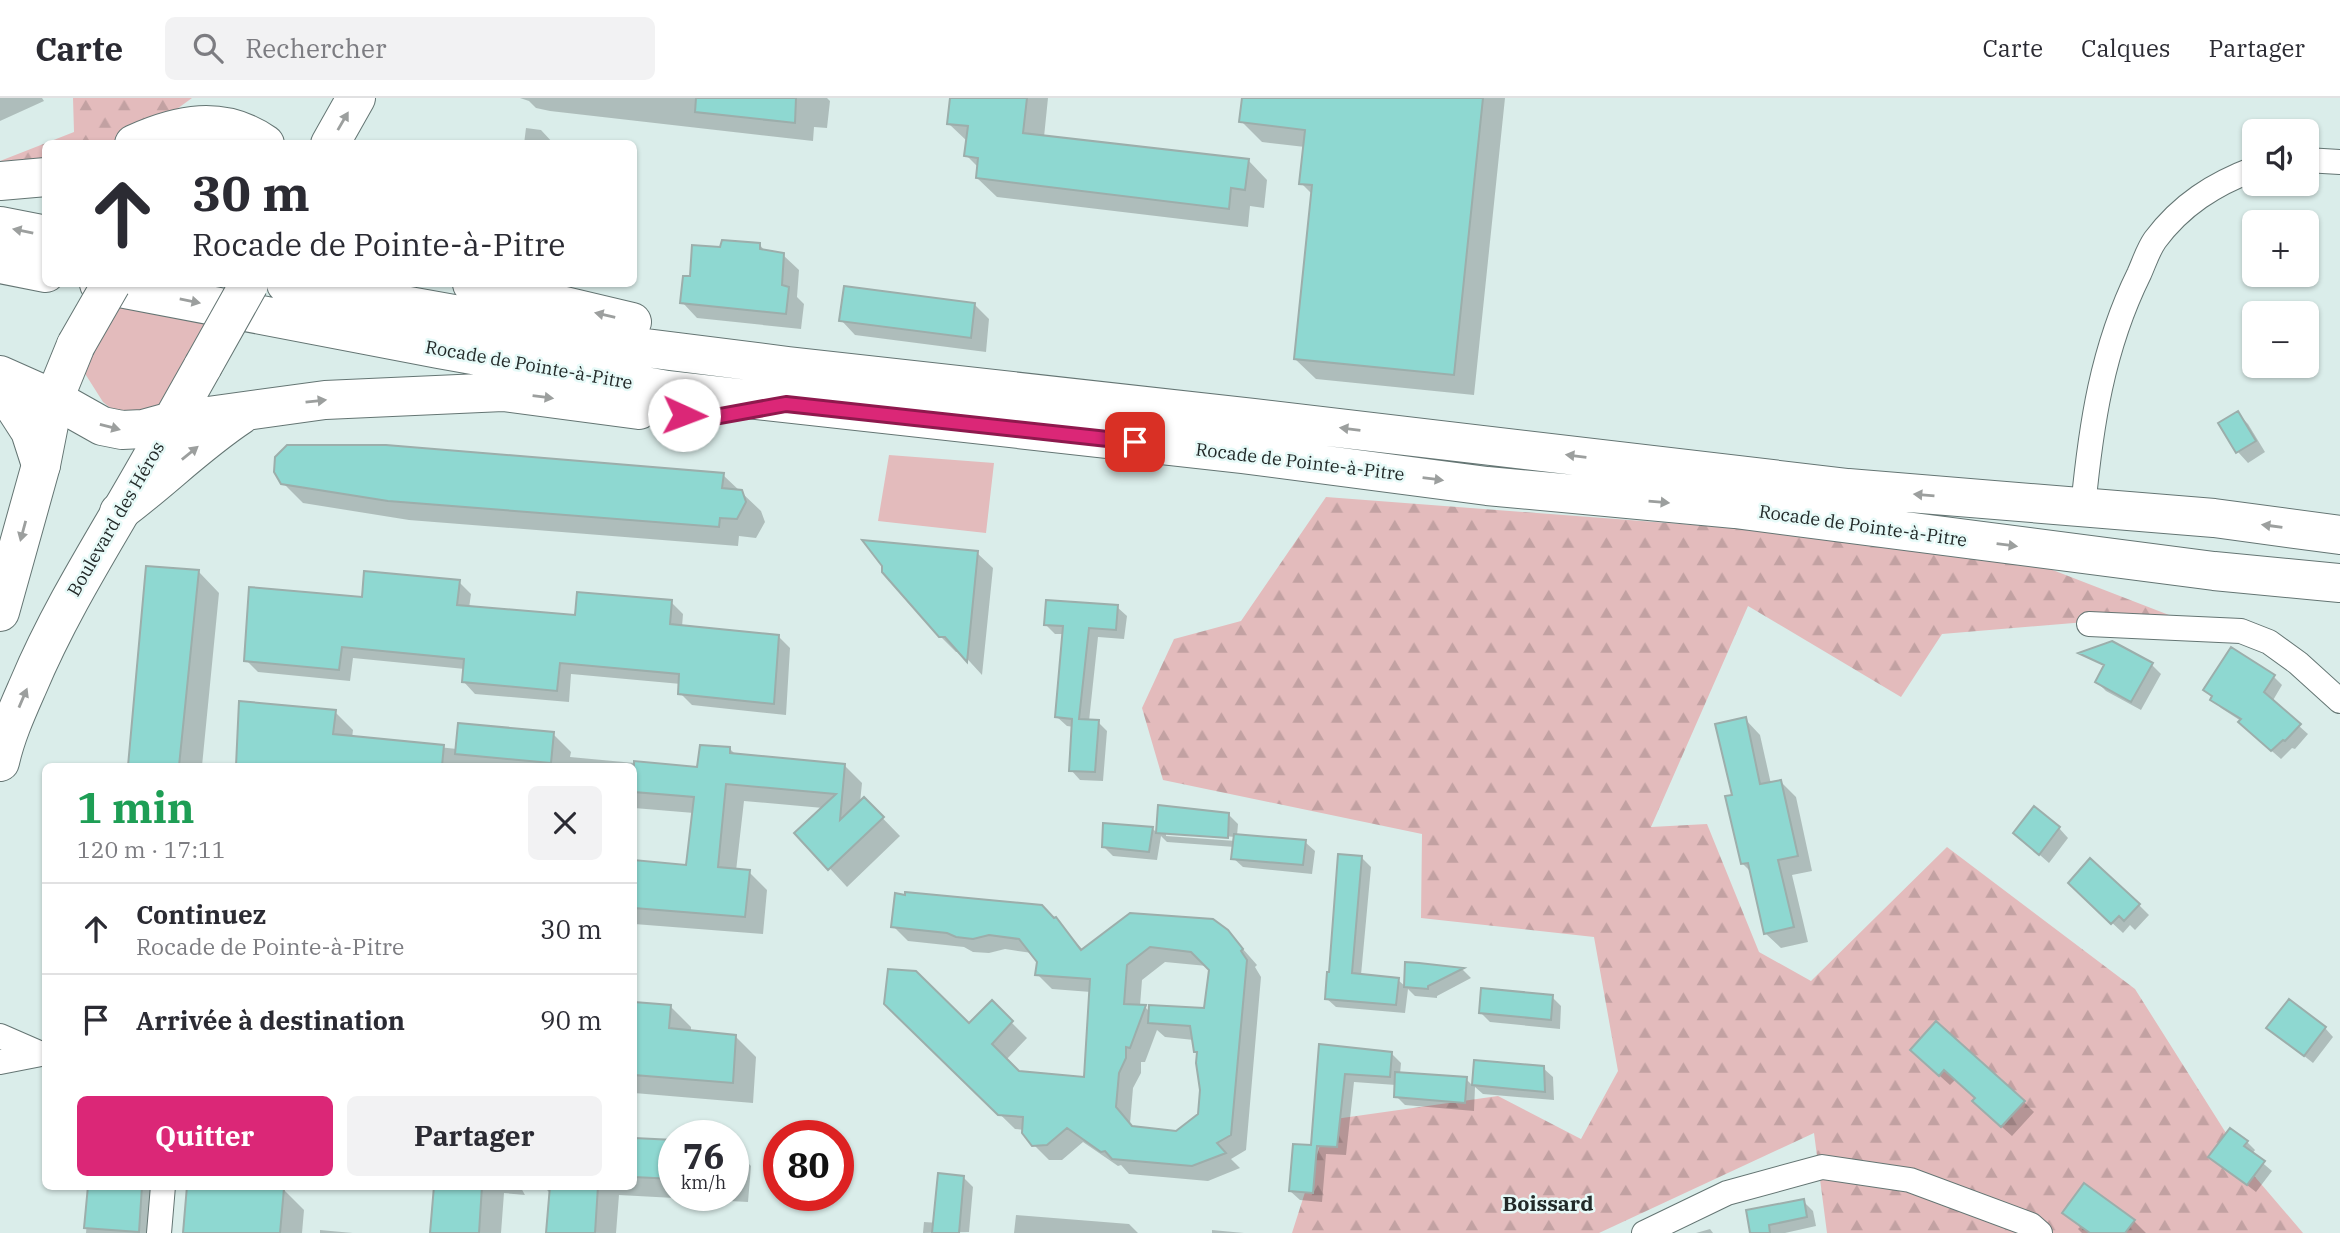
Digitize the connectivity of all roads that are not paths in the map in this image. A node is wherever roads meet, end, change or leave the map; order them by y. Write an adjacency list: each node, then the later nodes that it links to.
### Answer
1 (356, 98): 5 (main road, one-way to 1)
2 (204, 122): 3 (main road); 4 (main road)
3 (144, 140)
4 (258, 140)
5 (332, 140)
6 (2319, 161): 7 (street)
7 (2340, 162)
8 (2242, 173): 27 (street)
9 (42, 177): 10 (main road)
10 (0, 181)
11 (0, 226): 12 (main road, one-way to 11)
12 (42, 234)
13 (0, 264): 14 (main road)
14 (42, 272)
15 (109, 287): 23 (main road, bridge)
16 (115, 287): 22 (main road, Rocade de Pointe-à-Pitre, one-way to 22)
17 (247, 287): 25 (main road, Boulevard des Héros, bridge)
18 (303, 287): 22 (main road, Rocade de Pointe-à-Pitre)
19 (485, 287): 22 (main road, one-way to 19)
20 (0, 375): 23 (main road)
21 (0, 385): 26 (main road)
22 (787, 385): 24 (main road, one-way to 22); 27 (main road, Rocade de Pointe-à-Pitre, one-way to 22); 30 (main road, Rocade de Pointe-à-Pitre, one-way to 30)
23 (54, 399): 25 (main road, one-way to 25); 26 (main road)
24 (248, 410): 25 (main road); 28 (main road, one-way to 24)
25 (172, 422): 28 (main road, Boulevard des Héros)
26 (41, 465): 31 (main road, one-way to 31)
27 (2083, 508): 29 (main road, Rocade de Pointe-à-Pitre, one-way to 27)
28 (120, 512): 34 (main road, Boulevard des Héros, one-way to 28)
29 (2340, 535)
30 (2340, 583)
31 (0, 612)
32 (2089, 624): 33 (street)
33 (2340, 701)
34 (0, 762)
35 (0, 1036): 36 (street)
36 (42, 1053): 37 (street)
37 (0, 1062)
38 (163, 1190): 39 (street)
39 (159, 1233)
40 (1644, 1233): 41 (street)
41 (2040, 1233)

